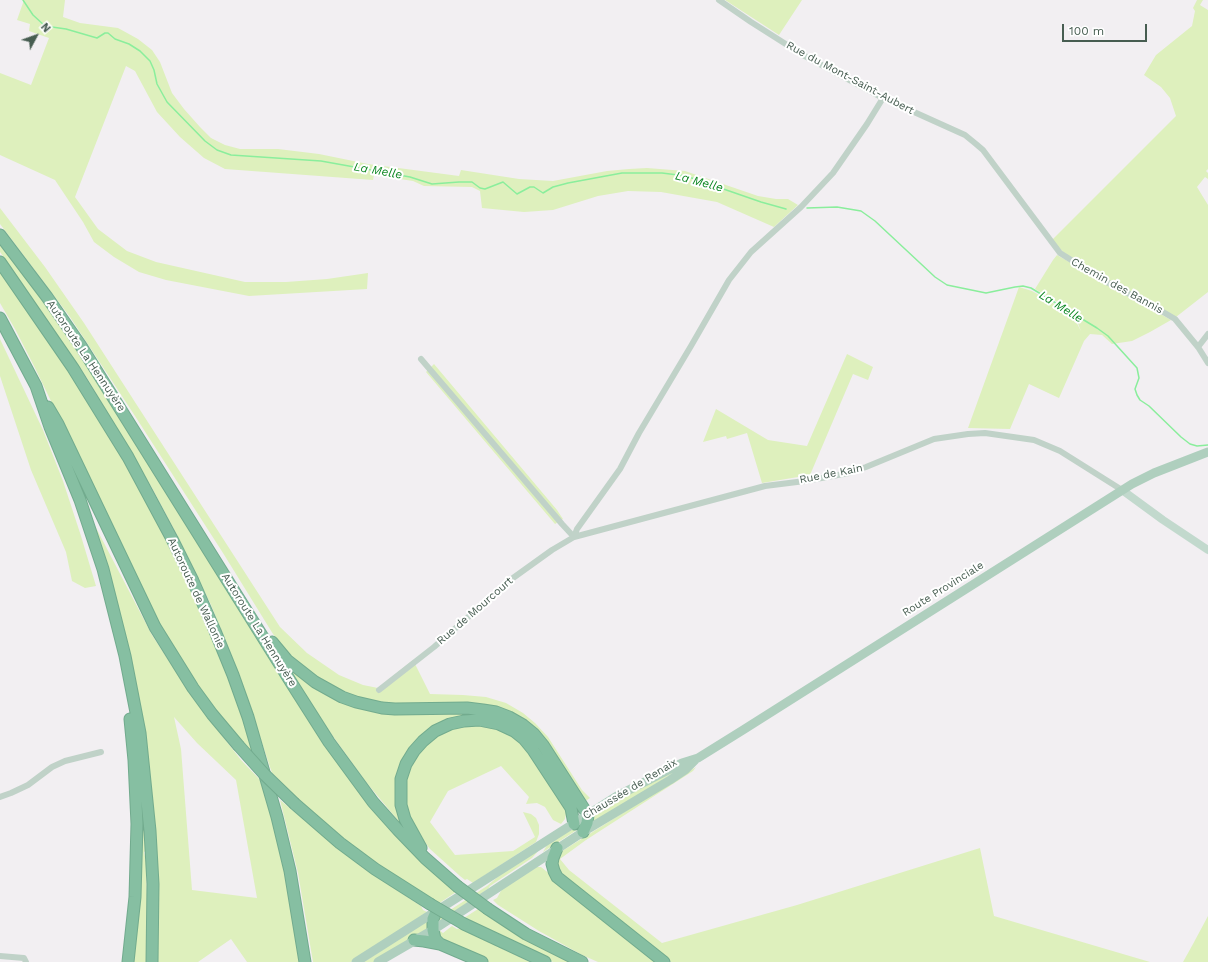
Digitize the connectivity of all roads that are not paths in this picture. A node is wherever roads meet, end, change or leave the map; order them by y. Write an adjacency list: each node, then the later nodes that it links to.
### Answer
1 (720, 0): 2 (street, Rue du Mont-Saint-Aubert)
2 (883, 98): 3 (street, Rue du Mont-Saint-Aubert); 14 (street)
3 (984, 150): 8 (street, Chemin des Bannis)
4 (0, 235): 16 (highway, Autoroute La Hennuyère)
5 (0, 262): 34 (highway, Autoroute de Wallonie)
6 (0, 318): 11 (highway)
7 (1208, 334): 8 (street)
8 (1198, 347): 10 (street, Chemin des Bannis)
9 (421, 359): 14 (street)
10 (1208, 363)
11 (36, 386): 18 (highway); 26 (highway, bridge)
12 (1208, 452): 13 (main road, Route Provinciale)
13 (1122, 490): 14 (street, Rue de Kain); 15 (street); 20 (main road, Route Provinciale)
14 (574, 537): 17 (street, Rue de Mourcourt)
15 (1208, 550)
16 (257, 628): 22 (highway); 25 (highway, Autoroute La Hennuyère)
17 (379, 690)
18 (132, 691): 32 (highway); 33 (highway)
19 (101, 752): 21 (street)
20 (698, 758): 22 (main road, Chaussée de Renaix); 23 (main road, Chaussée de Renaix)
21 (0, 797)
22 (588, 815): 23 (highway)
23 (578, 828): 24 (main road, Chaussée de Renaix); 25 (highway); 26 (main road, Chaussée de Renaix)
24 (558, 848): 27 (main road, Chaussée de Renaix); 40 (highway)
25 (425, 858): 39 (highway, Autoroute La Hennuyère, bridge)
26 (433, 908): 27 (highway); 35 (main road, Chaussée de Renaix); 38 (highway, bridge)
27 (433, 930): 28 (main road, Chaussée de Renaix); 29 (highway)
28 (414, 940): 29 (highway); 36 (main road, Chaussée de Renaix)
29 (440, 944): 37 (highway)
30 (0, 956): 31 (street)
31 (26, 962)
32 (128, 962)
33 (152, 962)
34 (305, 962)
35 (356, 962)
36 (378, 962)
37 (482, 962)
38 (545, 962)
39 (582, 962)
40 (664, 962)

